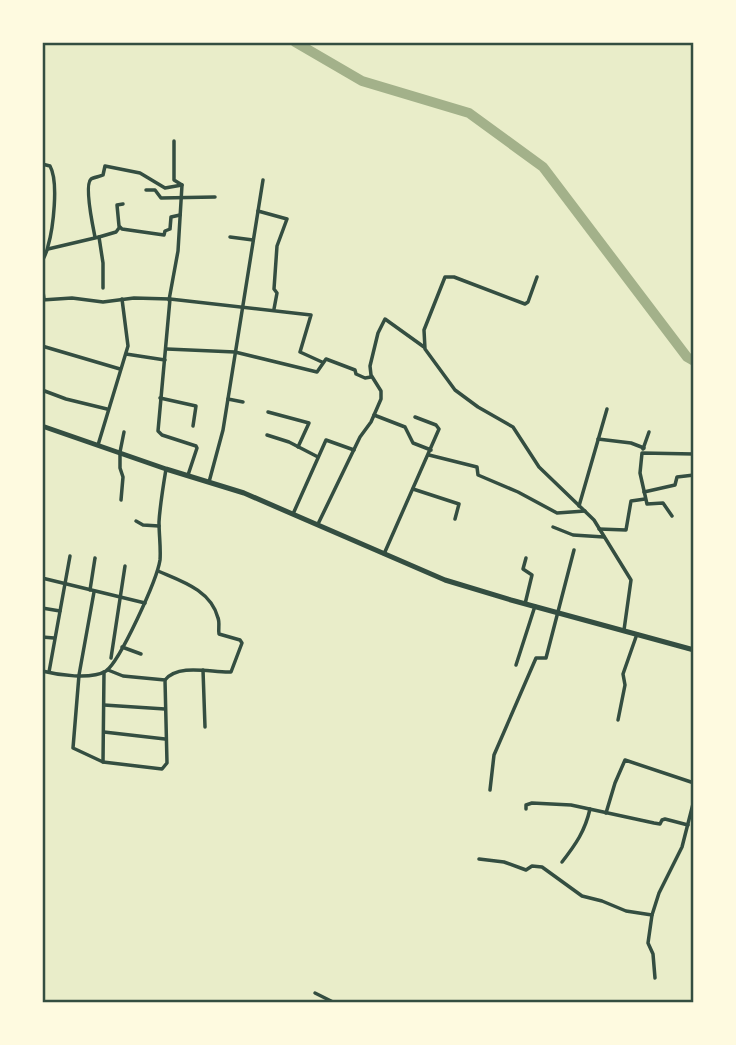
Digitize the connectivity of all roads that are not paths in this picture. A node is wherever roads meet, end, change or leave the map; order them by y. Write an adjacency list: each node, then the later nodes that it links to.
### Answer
1 (174, 141): 4 (street)
2 (42, 164): 15 (street)
3 (263, 180): 9 (street)
4 (182, 185): 6 (street); 12 (street)
5 (146, 190): 6 (street)
6 (181, 197): 7 (street); 10 (street)
7 (215, 197)
8 (122, 204): 11 (street)
9 (258, 211): 14 (street); 24 (street)
10 (180, 215): 11 (street); 21 (street)
11 (119, 228): 12 (street)
12 (97, 237): 15 (street); 19 (street)
13 (230, 237): 14 (street)
14 (253, 240): 23 (street)
15 (48, 249): 16 (street)
16 (42, 262)
17 (537, 277): 27 (street)
18 (42, 284): 22 (street)
19 (103, 288)
20 (122, 299): 21 (street); 22 (street); 29 (street)
21 (169, 299): 23 (street); 26 (street)
22 (43, 300)
23 (241, 306): 24 (street); 28 (street)
24 (274, 310): 31 (street)
25 (42, 346): 32 (street)
26 (167, 349): 28 (street); 30 (street)
27 (425, 349): 33 (street); 65 (street)
28 (236, 352): 31 (street); 36 (street)
29 (126, 354): 30 (street); 32 (street)
30 (165, 360): 35 (street)
31 (322, 362): 33 (street)
32 (120, 370): 39 (street)
33 (372, 377): 41 (street)
34 (42, 390): 39 (street)
35 (160, 398): 44 (street); 58 (street)
36 (228, 398): 37 (street); 60 (street)
37 (243, 402)
38 (607, 408): 48 (street)
39 (108, 409): 49 (street)
40 (268, 412): 50 (street)
41 (374, 415): 51 (street); 54 (street)
42 (415, 418): 54 (street)
43 (42, 426): 49 (main road)
44 (193, 426)
45 (124, 432): 53 (street)
46 (649, 432): 52 (street)
47 (267, 435): 50 (street)
48 (598, 439): 52 (street); 65 (street)
49 (98, 445): 53 (main road)
50 (298, 447): 56 (street)
51 (354, 450): 56 (street); 71 (street)
52 (643, 451): 55 (street); 62 (street)
53 (120, 452): 57 (main road); 64 (street)
54 (430, 453): 61 (street); 66 (street)
55 (694, 454)
56 (317, 457): 67 (street)
57 (166, 469): 58 (main road); 72 (street)
58 (188, 475): 60 (main road)
59 (694, 475): 62 (street)
60 (209, 482): 67 (main road)
61 (413, 489): 69 (street); 77 (street)
62 (643, 492): 63 (street)
63 (645, 499): 68 (street); 74 (street)
64 (121, 500)
65 (579, 506): 66 (street)
66 (585, 511): 74 (street)
67 (293, 514): 71 (main road)
68 (672, 516)
69 (455, 519)
70 (135, 521): 72 (street)
71 (317, 524): 77 (main road)
72 (159, 526): 82 (street)
73 (553, 527): 75 (street)
74 (600, 529): 75 (street)
75 (604, 537): 93 (street)
76 (574, 550): 92 (street)
77 (384, 554): 88 (main road)
78 (70, 556): 84 (street)
79 (95, 558): 85 (street)
80 (526, 558): 88 (street)
81 (125, 566): 86 (street)
82 (158, 570): 87 (street); 102 (street)
83 (42, 578): 84 (street)
84 (64, 585): 85 (street); 91 (street)
85 (92, 591): 86 (street); 106 (street)
86 (120, 597): 87 (street); 100 (street)
87 (145, 603): 97 (street)
88 (525, 604): 89 (main road)
89 (535, 606): 92 (main road); 101 (street)
90 (42, 608): 91 (street)
91 (60, 611): 96 (street)
92 (559, 613): 93 (main road); 116 (street)
93 (624, 630): 94 (main road)
94 (637, 634): 98 (main road); 110 (street)
95 (42, 637): 96 (street)
96 (55, 638): 105 (street)
97 (121, 647): 99 (street); 104 (street)
98 (693, 648)
99 (141, 654)
100 (111, 658)
101 (516, 665)
102 (203, 670): 107 (street); 111 (street)
103 (42, 671): 105 (street)
104 (106, 671): 106 (street); 107 (street); 108 (street)
105 (49, 673): 106 (street)
106 (79, 675): 114 (street)
107 (166, 680): 109 (street)
108 (104, 705): 109 (street); 112 (street)
109 (165, 709): 113 (street)
110 (618, 720)
111 (205, 727)
112 (104, 732): 113 (street); 114 (street)
113 (165, 738): 114 (street)
114 (103, 762)
115 (694, 783): 120 (street)
116 (490, 790)
117 (694, 800): 121 (street)
118 (526, 809): 119 (street)
119 (590, 809): 120 (street); 123 (street)
120 (606, 813): 121 (street)
121 (688, 825): 124 (street)
122 (479, 859): 124 (street)
123 (562, 862)
124 (652, 915): 125 (street)
125 (655, 978)
126 (315, 993): 127 (street)
127 (335, 1003)

